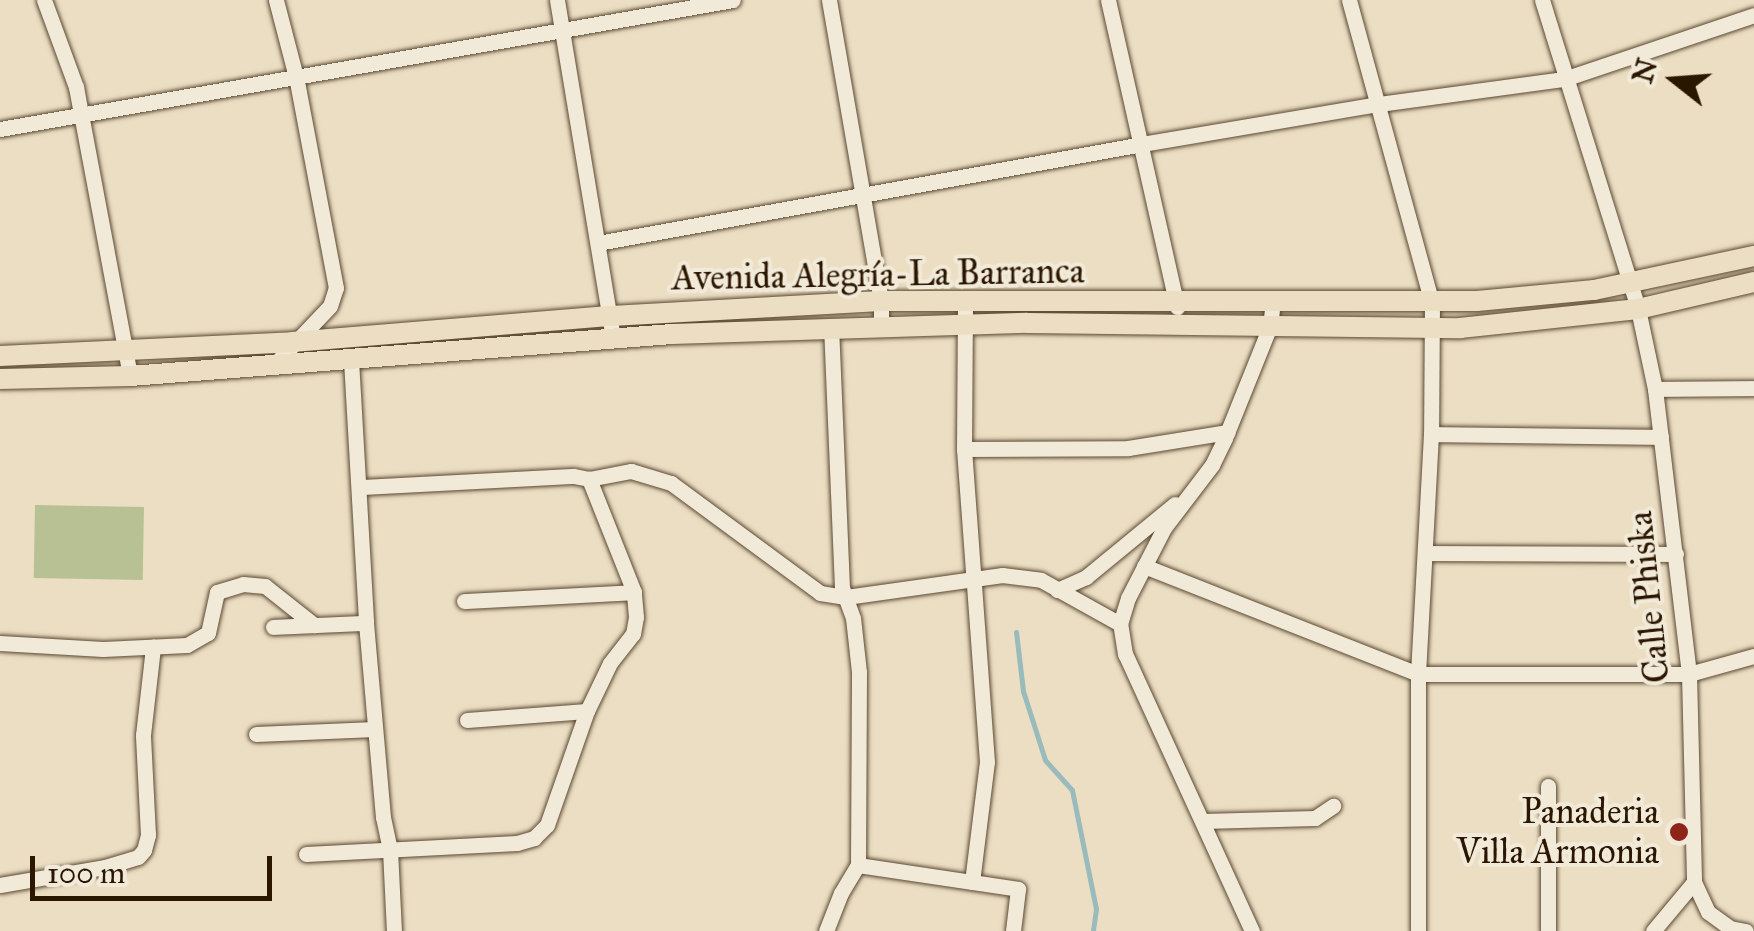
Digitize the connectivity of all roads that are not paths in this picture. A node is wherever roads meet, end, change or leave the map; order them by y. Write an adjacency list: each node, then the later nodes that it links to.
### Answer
1 (44, 0): 14 (street)
2 (276, 0): 11 (street)
3 (557, 0): 10 (street)
4 (733, 0): 10 (street)
5 (829, 0): 17 (street)
6 (1108, 0): 16 (street)
7 (1349, 0): 13 (street)
8 (1542, 0): 12 (street, Calle Phiska)
9 (1751, 13): 12 (street)
10 (562, 30): 11 (street); 18 (street)
11 (296, 76): 14 (street); 36 (street)
12 (1564, 80): 13 (street); 21 (street, Calle Phiska)
13 (1379, 104): 16 (street); 25 (street)
14 (82, 114): 15 (street); 37 (street)
15 (0, 129)
16 (1142, 144): 17 (street); 26 (street)
17 (862, 195): 18 (street); 22 (street)
18 (598, 243): 28 (street)
19 (1754, 256): 21 (main road, Avenida Alegría-La Barranca)
20 (1754, 282): 27 (main road, Avenida Alegría-La Barranca)
21 (1631, 283): 25 (main road, Avenida Alegría-La Barranca); 27 (street, Calle Phiska)
22 (881, 301): 23 (main road, Avenida Alegría-La Barranca); 28 (main road, Avenida Alegría-La Barranca); 32 (street)
23 (964, 301): 26 (main road, Avenida Alegría-La Barranca); 29 (street)
24 (1273, 303): 25 (main road, Avenida Alegría-La Barranca); 26 (main road, Avenida Alegría-La Barranca); 31 (street)
25 (1432, 303): 33 (street)
26 (1176, 304): 30 (street)
27 (1638, 309): 33 (main road, Avenida Alegría-La Barranca); 44 (street, Calle Phiska)
28 (611, 316): 35 (street); 36 (main road, Avenida Alegría-La Barranca)
29 (961, 325): 30 (main road, Avenida Alegría-La Barranca); 32 (main road, Avenida Alegría-La Barranca); 48 (street)
30 (1179, 326): 31 (main road, Avenida Alegría-La Barranca)
31 (1270, 326): 33 (main road, Avenida Alegría-La Barranca); 45 (street)
32 (881, 327): 34 (main road, Avenida Alegría-La Barranca)
33 (1433, 329): 46 (street)
34 (831, 330): 35 (main road, Avenida Alegría-La Barranca); 58 (street)
35 (612, 338): 39 (main road, Avenida Alegría-La Barranca)
36 (293, 342): 37 (main road, Avenida Alegría-La Barranca); 40 (street)
37 (125, 352): 38 (main road, Avenida Alegría-La Barranca); 41 (street)
38 (0, 356)
39 (351, 360): 40 (main road, Avenida Alegría-La Barranca); 50 (street)
40 (274, 365): 41 (main road, Avenida Alegría-La Barranca)
41 (130, 376): 42 (main road, Avenida Alegría-La Barranca)
42 (0, 379)
43 (1754, 388): 44 (street)
44 (1655, 389): 47 (street, Calle Phiska)
45 (1228, 432): 48 (street); 51 (street)
46 (1431, 434): 47 (street); 52 (street)
47 (1661, 437): 53 (street, Calle Phiska)
48 (964, 449): 55 (street)
49 (589, 479): 50 (street); 57 (street); 58 (street)
50 (360, 487): 60 (street)
51 (1194, 488): 54 (street); 56 (street)
52 (1424, 553): 53 (street); 67 (street)
53 (1676, 554): 68 (street, Calle Phiska)
54 (1144, 566): 61 (street); 67 (street)
55 (975, 578): 56 (street); 58 (street); 79 (street)
56 (1057, 590): 61 (street)
57 (634, 592): 59 (street); 69 (street)
58 (846, 598): 78 (street)
59 (464, 600)
60 (366, 623): 62 (street); 71 (street)
61 (1120, 624): 75 (street)
62 (314, 625): 63 (street); 65 (street)
63 (274, 627)
64 (0, 643): 65 (street)
65 (153, 647): 81 (street)
66 (1754, 656): 68 (street)
67 (1418, 674): 68 (street); 86 (street)
68 (1689, 674): 80 (street, Calle Phiska)
69 (587, 711): 70 (street); 76 (street)
70 (467, 720)
71 (375, 729): 72 (street); 76 (street)
72 (256, 734)
73 (1548, 786): 87 (street)
74 (1333, 806): 75 (street)
75 (1203, 821): 85 (street)
76 (390, 850): 77 (street); 82 (street)
77 (306, 854)
78 (858, 865): 79 (street); 83 (street)
79 (972, 882): 84 (street)
80 (1694, 882): 88 (street); 89 (street)
81 (0, 885)
82 (394, 931)
83 (826, 931)
84 (1012, 931)
85 (1252, 931)
86 (1418, 931)
87 (1548, 931)
88 (1653, 931)
89 (1746, 931)

